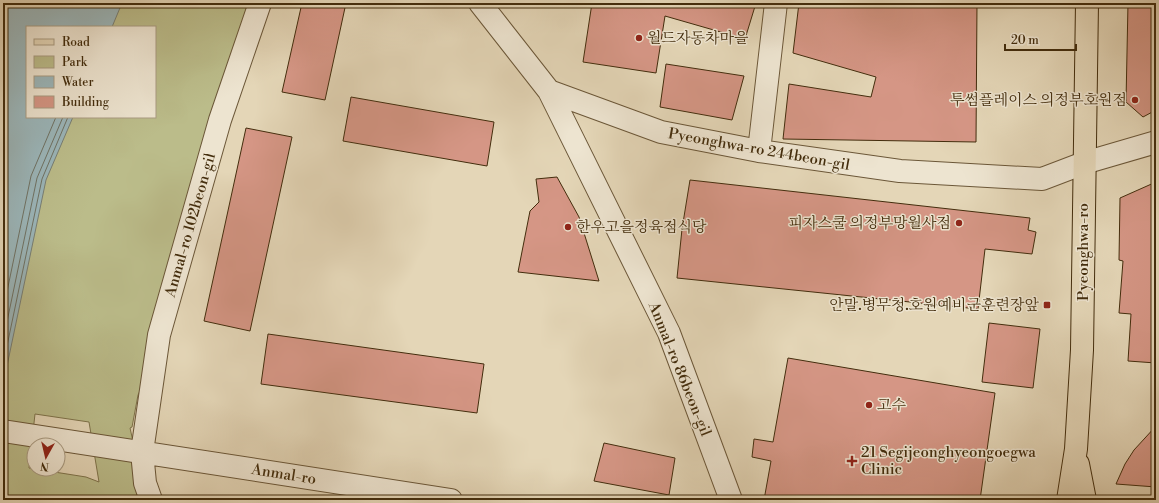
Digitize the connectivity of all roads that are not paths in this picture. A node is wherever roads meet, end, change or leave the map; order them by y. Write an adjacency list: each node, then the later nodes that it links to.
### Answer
1 (260, 3): 11 (street, Anmal-ro 102beon-gil)
2 (480, 3): 5 (street)
3 (776, 3): 7 (street)
4 (1087, 3): 8 (main road, Pyeonghwa-ro)
5 (548, 90): 7 (street, Pyeonghwa-ro 244beon-gil); 14 (street, Anmal-ro 86beon-gil)
6 (1156, 142): 8 (street, Pyeonghwa-ro 244beon-gil)
7 (759, 151): 8 (street, Pyeonghwa-ro 244beon-gil)
8 (1084, 163): 10 (main road, Pyeonghwa-ro)
9 (3, 432): 11 (street, Anmal-ro)
10 (1076, 449): 15 (main road, Pyeonghwa-ro); 16 (main road)
11 (142, 452): 12 (street, Anmal-ro 102beon-gil); 13 (street, Anmal-ro)
12 (150, 500)
13 (450, 500)
14 (731, 500)
15 (1068, 500)
16 (1085, 500)

